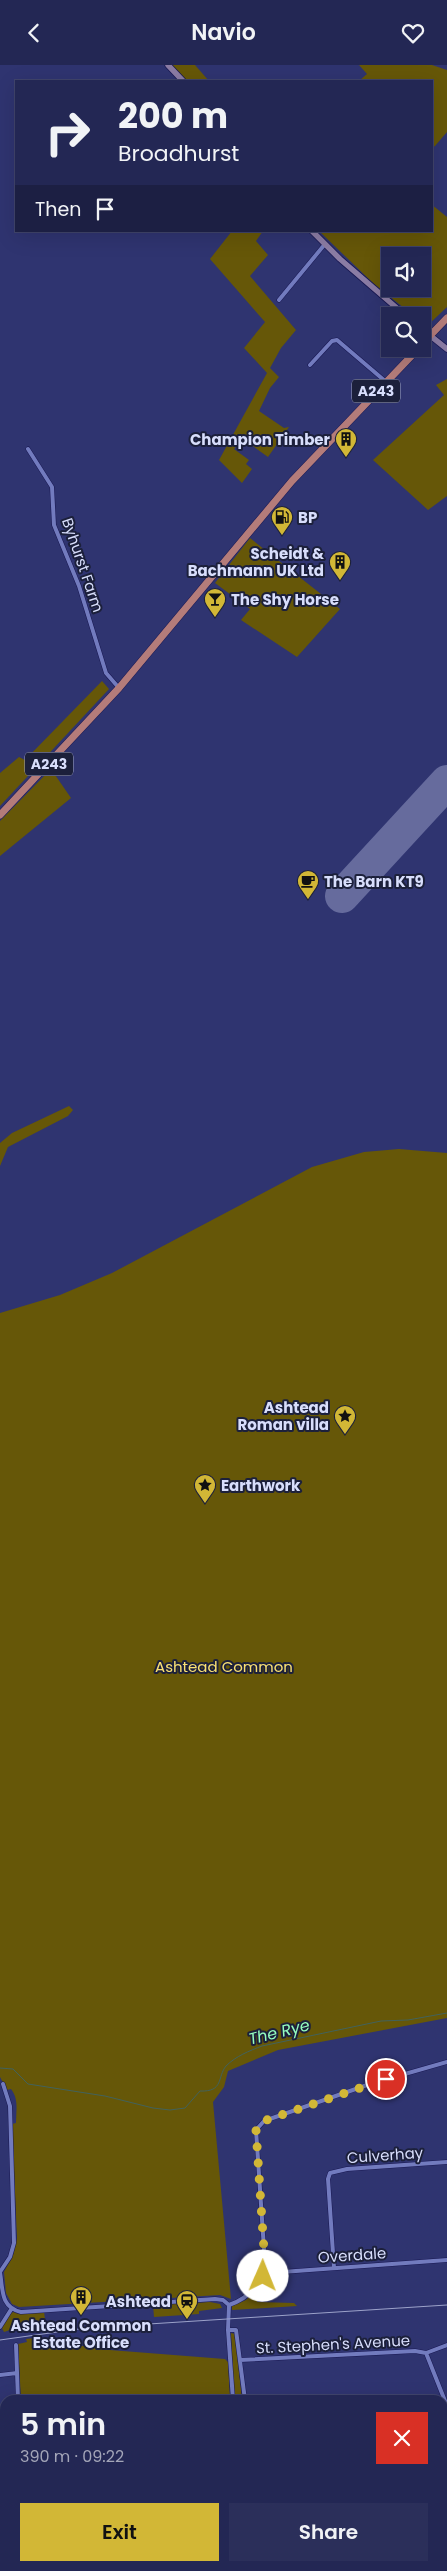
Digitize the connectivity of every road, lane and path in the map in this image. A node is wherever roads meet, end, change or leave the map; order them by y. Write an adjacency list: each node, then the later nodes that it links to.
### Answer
1 (168, 65): 2 (main road)
2 (182, 80)
3 (313, 232): 4 (main road)
4 (325, 244): 5 (street); 6 (main road)
5 (279, 300)
6 (395, 307)
7 (447, 318): 8 (highway)
8 (431, 336): 9 (main road)
9 (447, 349)
10 (410, 357): 12 (highway, A243)
11 (310, 365): 12 (street)
12 (385, 381): 14 (highway, A243)
13 (28, 449): 14 (street, Byhurst Farm)
14 (119, 688): 15 (highway, A243)
15 (0, 815)
16 (447, 2062): 20 (street)
17 (3, 2083): 22 (street)
18 (447, 2162): 21 (street, Culverhay)
19 (447, 2260): 21 (street, Overdale)
20 (265, 2265): 23 (street); 24 (street)
21 (334, 2268): 23 (street, Overdale)
22 (0, 2272): 26 (street)
23 (276, 2273): 24 (street, Overdale)
24 (261, 2280): 25 (street)
25 (229, 2305): 26 (street); 28 (street)
26 (12, 2308): 27 (street)
27 (0, 2327)
28 (228, 2330): 32 (street); 36 (street)
29 (16, 2345): 33 (street)
30 (447, 2345): 31 (street, St. Stephen's Avenue)
31 (426, 2353): 32 (street, St. Stephen's Avenue); 38 (street, St. Stephen's Avenue)
32 (240, 2360): 37 (street)
33 (17, 2373): 34 (street); 35 (street)
34 (0, 2375)
35 (18, 2395)
36 (233, 2395)
37 (244, 2395)
38 (442, 2395)

